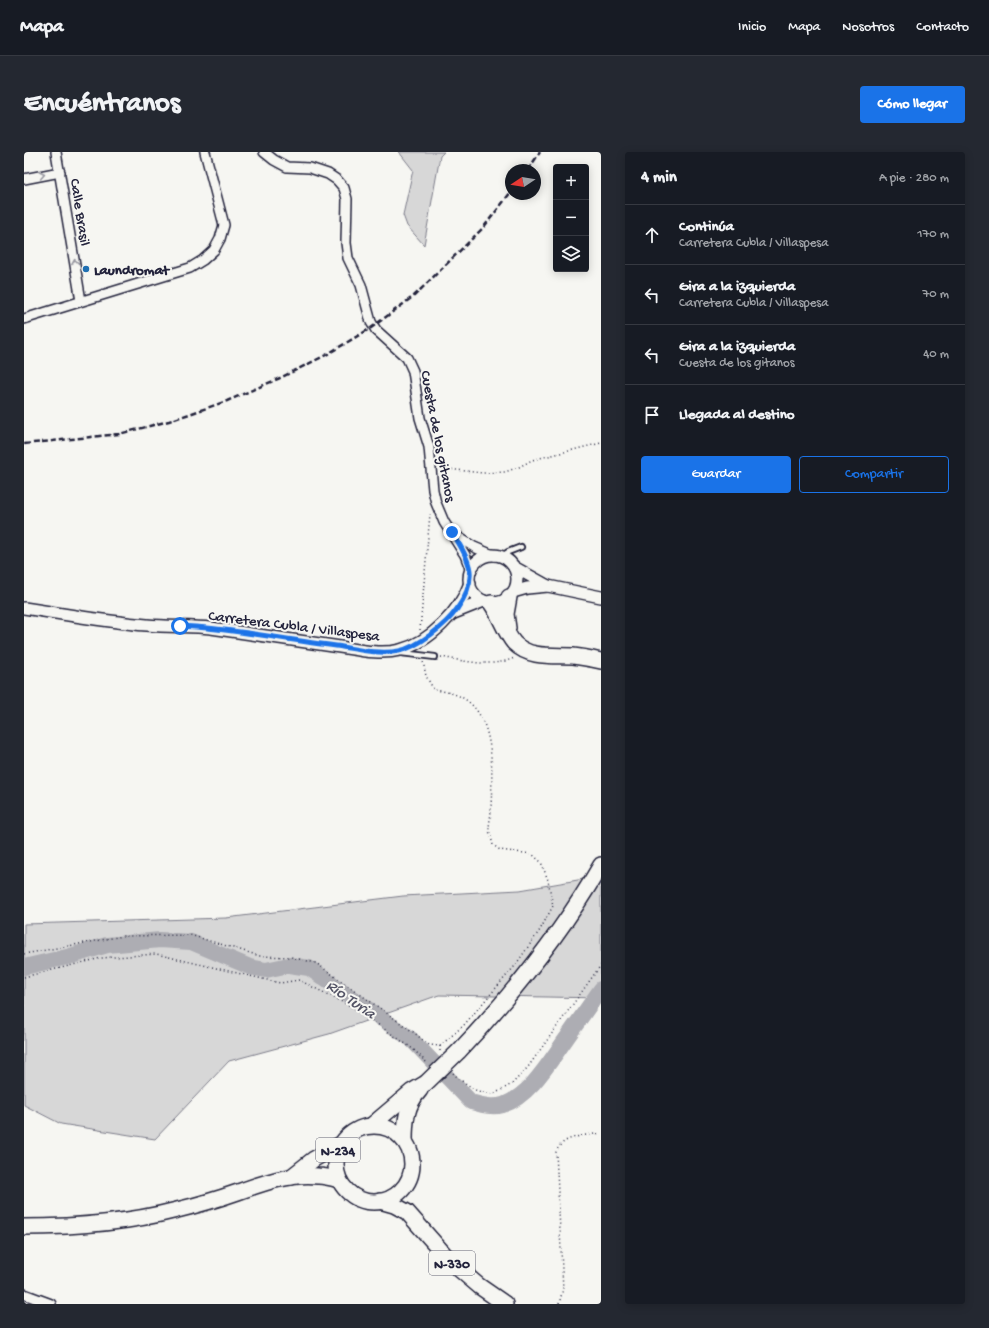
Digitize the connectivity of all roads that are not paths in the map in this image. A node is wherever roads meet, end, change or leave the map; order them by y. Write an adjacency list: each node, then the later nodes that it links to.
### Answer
1 (56, 152): 4 (street, Calle Brasil)
2 (205, 152): 6 (street)
3 (264, 152): 8 (street, Cuesta de los gitanos)
4 (60, 172): 5 (street, one-way to 4); 6 (street, Calle Brasil, one-way to 4)
5 (24, 179)
6 (81, 301): 7 (street)
7 (24, 319)
8 (453, 534): 10 (street, Cuesta de los gitanos); 12 (street, Cuesta de los gitanos)
9 (521, 547): 10 (lane)
10 (498, 556): 11 (street); 12 (street)
11 (514, 567): 14 (street); 15 (street)
12 (471, 571): 13 (street)
13 (470, 583): 17 (street); 19 (street, Carretera Cubla / Villaspesa)
14 (548, 586): 15 (street); 16 (street)
15 (511, 595): 17 (street); 20 (highway)
16 (601, 596)
17 (488, 602): 19 (street, Carretera Cubla / Villaspesa); 20 (highway)
18 (24, 608): 21 (street, Carretera Cubla / Villaspesa)
19 (454, 614): 21 (street, Carretera Cubla / Villaspesa)
20 (509, 635): 23 (highway)
21 (390, 652): 22 (lane)
22 (435, 656)
23 (601, 661)
24 (601, 865): 25 (highway, N-234, bridge)
25 (426, 1083): 26 (highway, N-234); 27 (highway, N-234)
26 (372, 1125): 27 (highway, N-234); 28 (highway, N-234)
27 (405, 1141): 31 (highway, N-234)
28 (341, 1144): 29 (highway, N-234); 30 (highway, N-234)
29 (291, 1177): 30 (highway, N-234); 34 (highway, N-234)
30 (339, 1180): 32 (highway, N-234)
31 (406, 1184): 32 (highway); 33 (highway)
32 (380, 1201): 33 (highway, N-330)
33 (408, 1212): 37 (highway, N-330)
34 (24, 1227)
35 (24, 1294): 36 (street)
36 (52, 1304)
37 (505, 1304)

